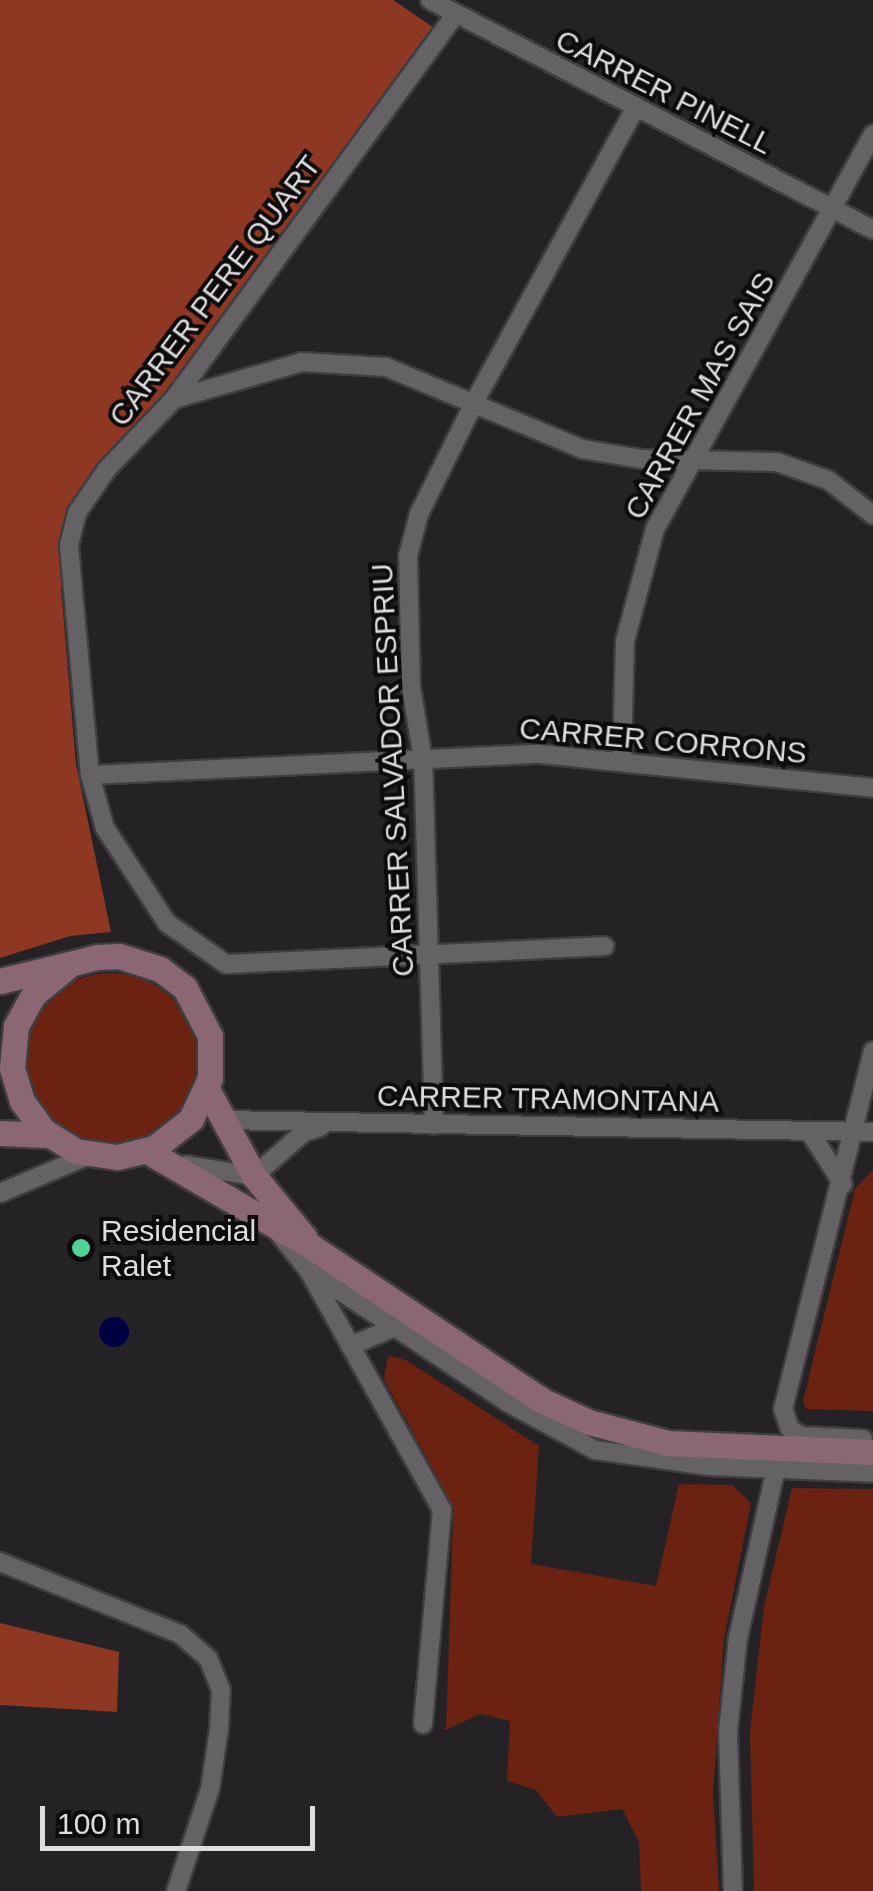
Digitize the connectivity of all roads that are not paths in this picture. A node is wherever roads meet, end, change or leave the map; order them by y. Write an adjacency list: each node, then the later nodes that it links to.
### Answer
1 (430, 0): 2 (street, CARRER PINELL)
2 (455, 15): 3 (street, CARRER PINELL); 8 (street, CARRER PERE QUART)
3 (636, 108): 5 (street, CARRER PINELL); 7 (street, CARRER SALVADOR ESPRIU)
4 (873, 134): 5 (street, CARRER MAS SAIS)
5 (833, 210): 6 (street, CARRER PINELL); 9 (street, CARRER MAS SAIS)
6 (873, 230)
7 (476, 399): 8 (street); 9 (street); 11 (street, CARRER SALVADOR ESPRIU)
8 (174, 400): 13 (street, CARRER PERE QUART)
9 (694, 461): 10 (street); 12 (street, CARRER MAS SAIS)
10 (873, 515)
11 (423, 760): 12 (street, CARRER CORRONS); 13 (street, CARRER CORRONS); 16 (street, CARRER SALVADOR ESPRIU)
12 (622, 760): 14 (street, CARRER CORRONS)
13 (90, 776): 16 (street, CARRER PERE QUART)
14 (873, 788)
15 (605, 946): 16 (street, CARRER PERE QUART)
16 (429, 952): 24 (street, CARRER SALVADOR ESPRIU)
17 (67, 967): 18 (main road); 20 (main road); 21 (main road)
18 (0, 981)
19 (873, 1050): 26 (street)
20 (6, 1063): 28 (main road)
21 (207, 1088): 22 (main road); 29 (main road)
22 (223, 1120): 23 (street, CARRER TRAMONTANA); 33 (main road)
23 (331, 1123): 24 (street, CARRER TRAMONTANA); 31 (street)
24 (434, 1124): 25 (street, CARRER TRAMONTANA)
25 (809, 1131): 26 (street, CARRER TRAMONTANA); 35 (street)
26 (863, 1132): 35 (street)
27 (0, 1133): 28 (main road)
28 (51, 1136): 30 (main road); 34 (street)
29 (148, 1151): 30 (main road); 32 (main road)
30 (89, 1155): 34 (street)
31 (277, 1155): 33 (street); 37 (street)
32 (174, 1163): 33 (street); 37 (main road)
33 (254, 1176): 37 (main road)
34 (36, 1180): 36 (street)
35 (843, 1184): 41 (street)
36 (0, 1193)
37 (279, 1219): 38 (main road)
38 (311, 1259): 39 (street); 40 (street); 42 (main road)
39 (395, 1327): 40 (street); 43 (street)
40 (350, 1346): 46 (street)
41 (873, 1440)
42 (873, 1452)
43 (776, 1468): 44 (street); 48 (street)
44 (873, 1472)
45 (0, 1562): 47 (street)
46 (423, 1724)
47 (176, 1891)
48 (733, 1891)

